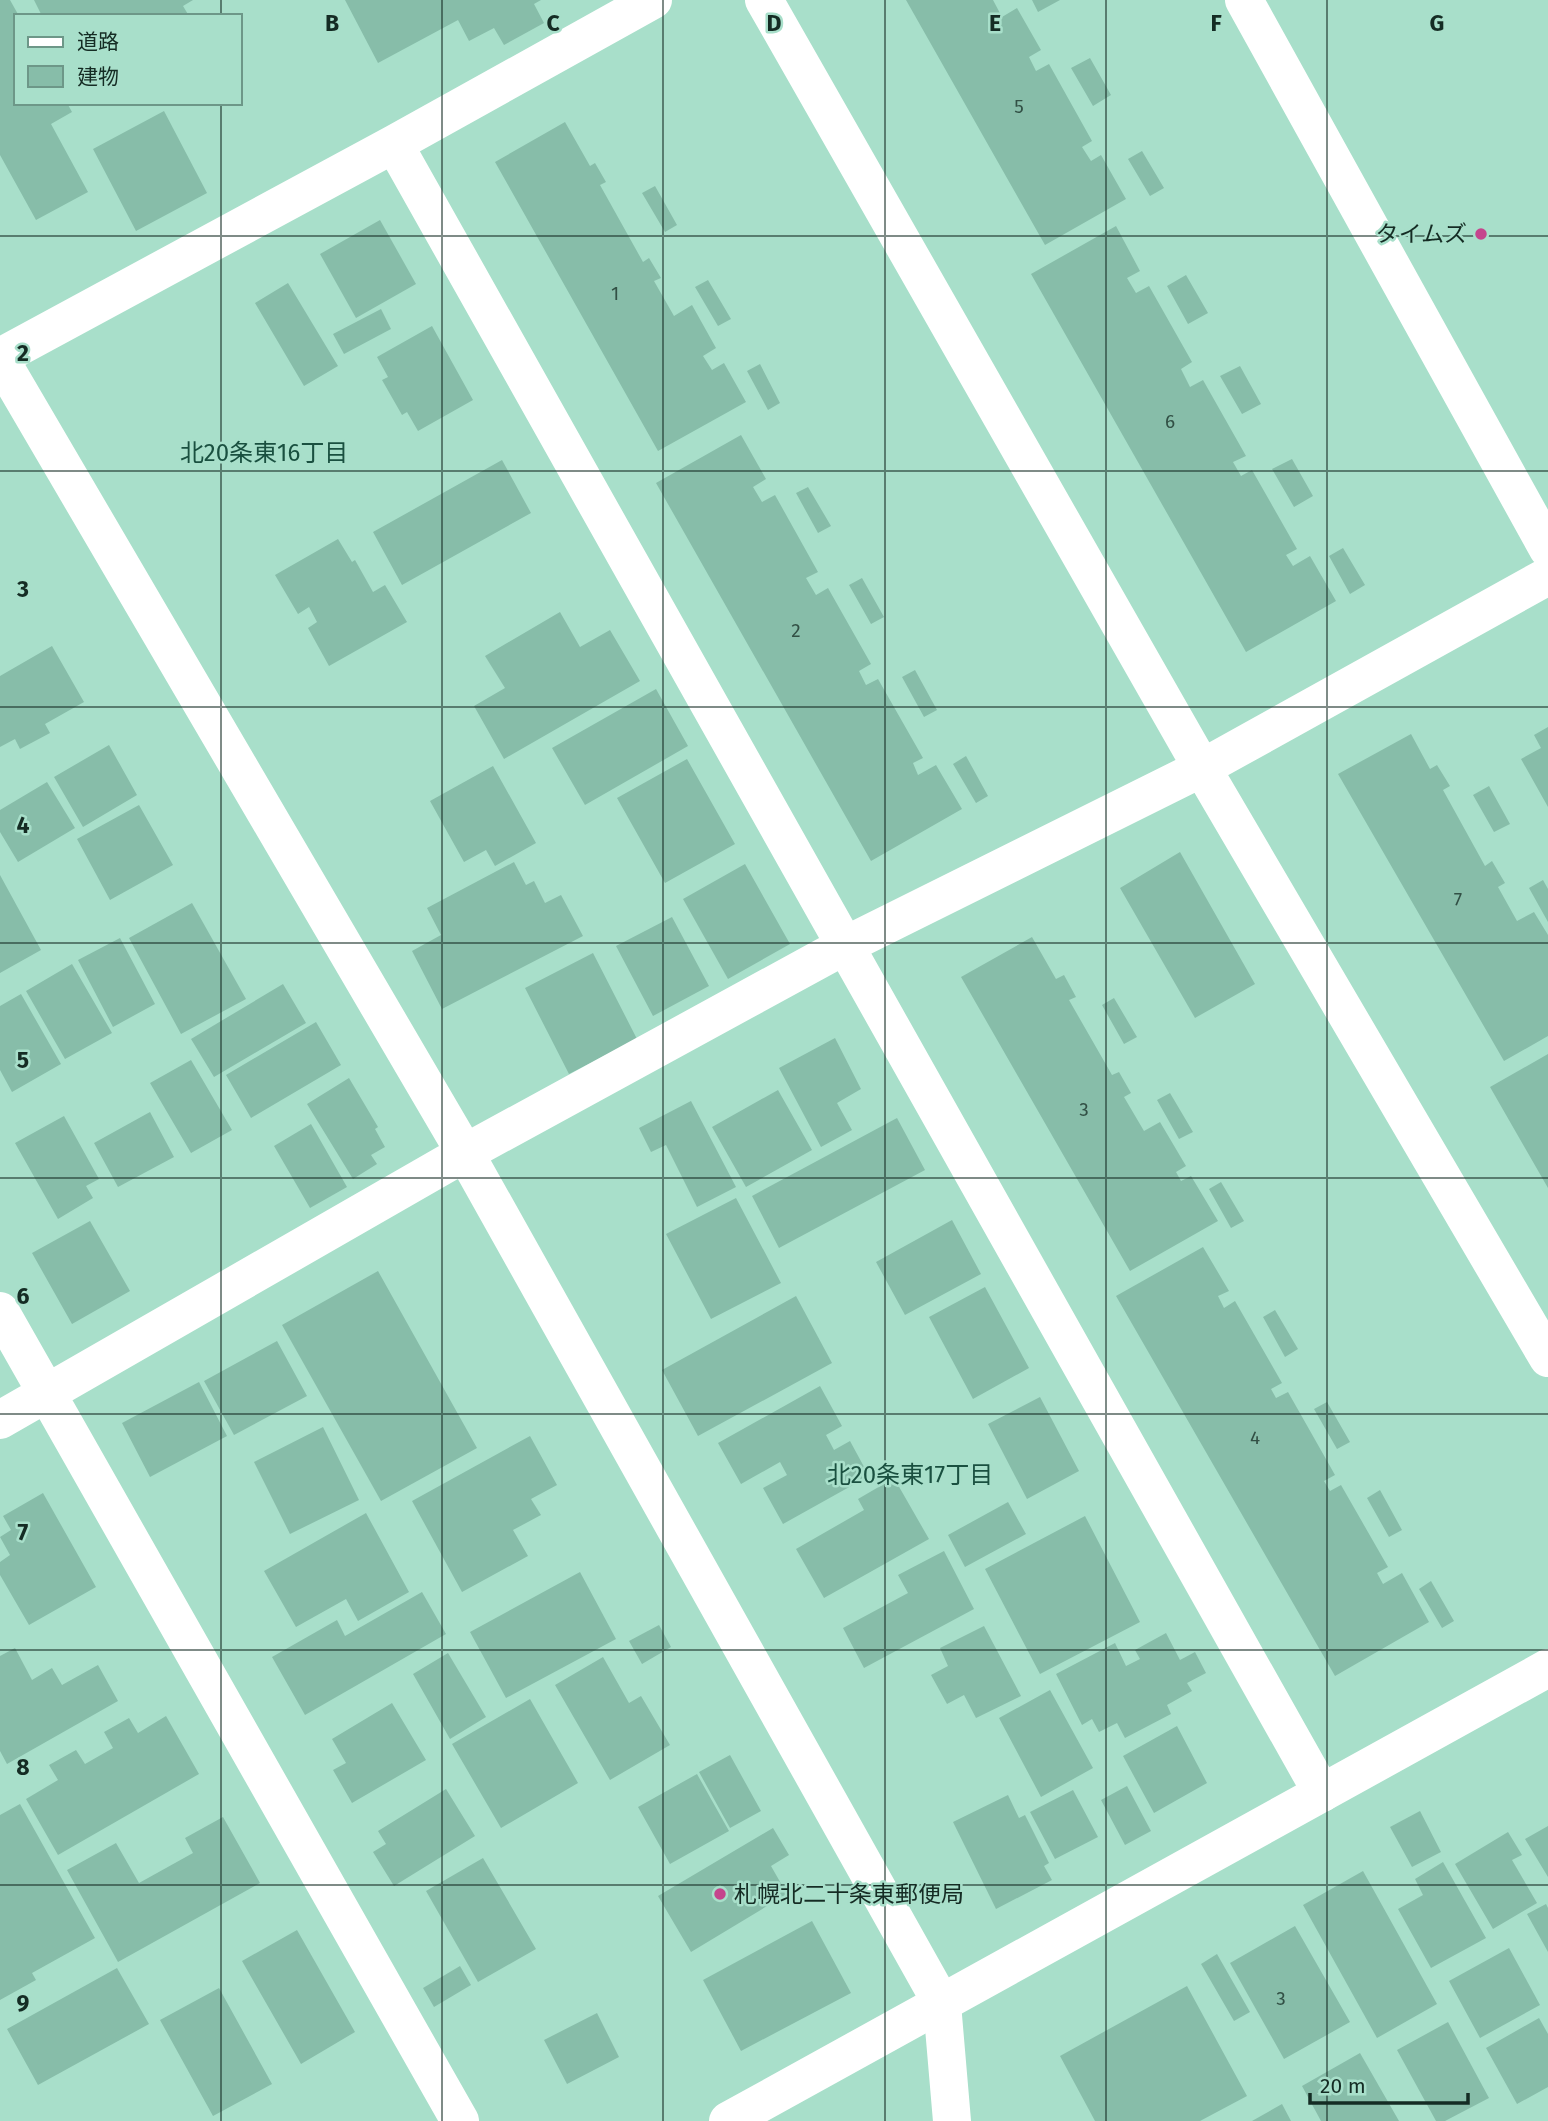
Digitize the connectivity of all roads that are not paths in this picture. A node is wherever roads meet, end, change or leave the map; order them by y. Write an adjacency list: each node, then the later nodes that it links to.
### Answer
1 (653, 0): 4 (street)
2 (764, 0): 8 (street)
3 (1244, 0): 6 (street)
4 (394, 144): 5 (street); 9 (street)
5 (0, 358): 10 (street)
6 (1548, 549)
7 (1548, 576): 8 (street)
8 (1202, 768): 9 (street); 12 (street)
9 (846, 945): 10 (street); 16 (street)
10 (465, 1153): 13 (street); 17 (street)
11 (0, 1311): 13 (street)
12 (1548, 1359)
13 (48, 1394): 14 (street); 18 (street)
14 (0, 1420)
15 (1548, 1668): 16 (street)
16 (1322, 1793): 17 (street)
17 (942, 2004): 19 (street); 20 (street)
18 (460, 2121)
19 (728, 2121)
20 (952, 2121)

